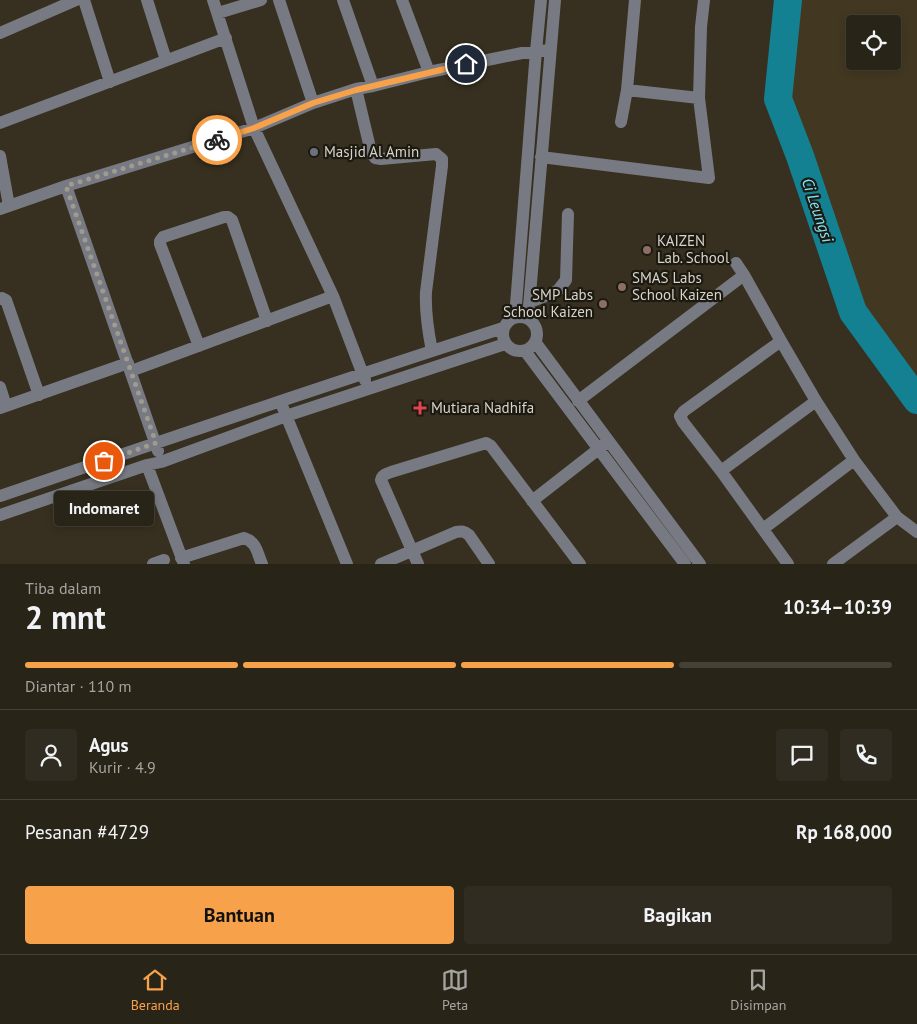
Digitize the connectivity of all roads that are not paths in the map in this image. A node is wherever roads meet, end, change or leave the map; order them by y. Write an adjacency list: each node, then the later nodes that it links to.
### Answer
1 (76, 0): 14 (street)
2 (84, 0): 20 (street)
3 (147, 0): 18 (street)
4 (213, 0): 13 (street)
5 (261, 0): 13 (street)
6 (279, 0): 25 (street)
7 (343, 0): 21 (street)
8 (402, 0): 19 (street)
9 (541, 0): 17 (street)
10 (555, 0): 16 (street)
11 (634, 0): 23 (street)
12 (704, 0): 24 (street)
13 (218, 13): 15 (street)
14 (0, 33)
15 (226, 38): 18 (street); 28 (street)
16 (550, 50): 17 (street); 30 (street)
17 (536, 51): 19 (street); 39 (street)
18 (166, 60): 20 (street)
19 (429, 72): 21 (street)
20 (110, 82): 27 (street)
21 (373, 86): 22 (street)
22 (356, 90): 25 (street); 46 (street)
23 (627, 90): 24 (street); 26 (street)
24 (699, 98): 30 (street)
25 (313, 103): 28 (street)
26 (621, 122)
27 (0, 123)
28 (254, 128): 31 (street); 36 (street)
29 (0, 156): 32 (street)
30 (541, 157): 38 (street)
31 (66, 186): 32 (street); 48 (street)
32 (4, 208)
33 (568, 214): 38 (street)
34 (736, 263): 35 (street)
35 (744, 275): 42 (street); 54 (street)
36 (333, 296): 40 (street); 49 (street)
37 (0, 298): 52 (street)
38 (530, 302): 39 (street)
39 (521, 318): 41 (street); 43 (street)
40 (267, 321): 45 (street); 45 (street)
41 (504, 328): 44 (street); 46 (street)
42 (780, 341): 55 (street); 63 (street)
43 (536, 343): 47 (street); 54 (street)
44 (505, 344): 47 (street); 51 (street)
45 (199, 346): 48 (street)
46 (432, 351): 49 (street)
47 (525, 351): 59 (street)
48 (129, 367): 52 (street); 58 (street)
49 (364, 374): 51 (street); 53 (street)
50 (0, 387): 56 (street)
51 (368, 389): 57 (street)
52 (39, 395): 56 (street)
53 (280, 401): 57 (street); 58 (street)
54 (578, 401): 59 (street)
55 (816, 401): 60 (street); 63 (street)
56 (3, 407)
57 (286, 416): 61 (street); 73 (street)
58 (156, 443): 61 (street); 64 (street)
59 (604, 446): 65 (street); 78 (street); 79 (street)
60 (854, 460): 67 (street); 68 (street)
61 (161, 462): 62 (street)
62 (147, 465): 66 (street); 71 (street)
63 (721, 471): 68 (street)
64 (0, 496)
65 (532, 501): 70 (street); 77 (street)
66 (0, 515)
67 (897, 517): 69 (street); 81 (street)
68 (762, 528): 80 (street)
69 (917, 532)
70 (412, 551): 74 (street); 75 (street); 76 (street)
71 (183, 561): 72 (street)
72 (262, 564)
73 (346, 564)
74 (381, 564)
75 (418, 564)
76 (489, 564)
77 (580, 564)
78 (685, 564)
79 (700, 564)
80 (788, 564)
81 (833, 564)

